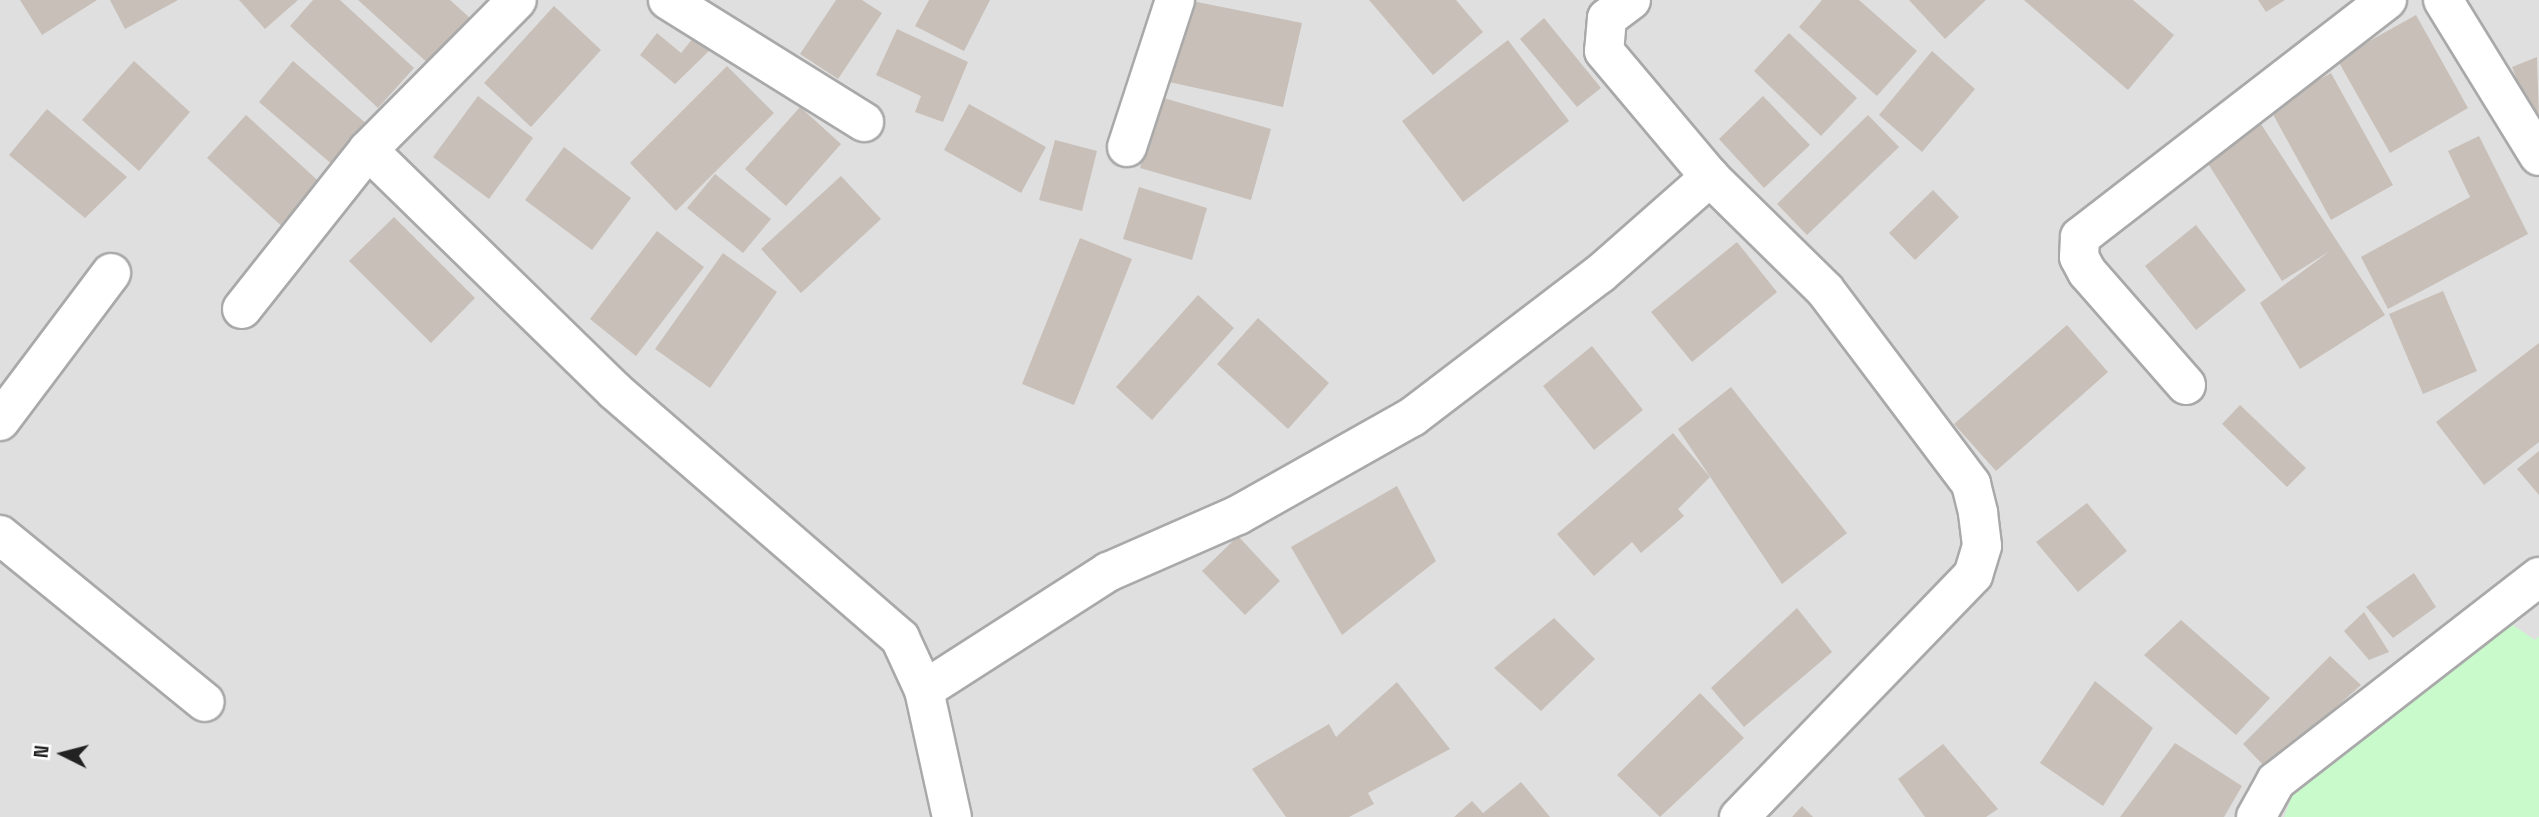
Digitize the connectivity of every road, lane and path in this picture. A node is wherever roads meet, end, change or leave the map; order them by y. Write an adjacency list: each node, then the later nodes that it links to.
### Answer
1 (517, 0): 9 (street)
2 (668, 0): 7 (street)
3 (1174, 0): 8 (street)
4 (1631, 0): 11 (street)
5 (2387, 0): 14 (street)
6 (2444, 0): 10 (street)
7 (864, 122)
8 (1127, 147)
9 (368, 150): 13 (street); 18 (street)
10 (2539, 156)
11 (1710, 177): 18 (street); 21 (street)
12 (111, 273): 15 (street)
13 (242, 309)
14 (2186, 385)
15 (0, 421)
16 (0, 535): 19 (street)
17 (2539, 577): 22 (street)
18 (924, 690): 20 (street)
19 (205, 702)
20 (952, 817)
21 (1739, 817)
22 (2256, 817)

